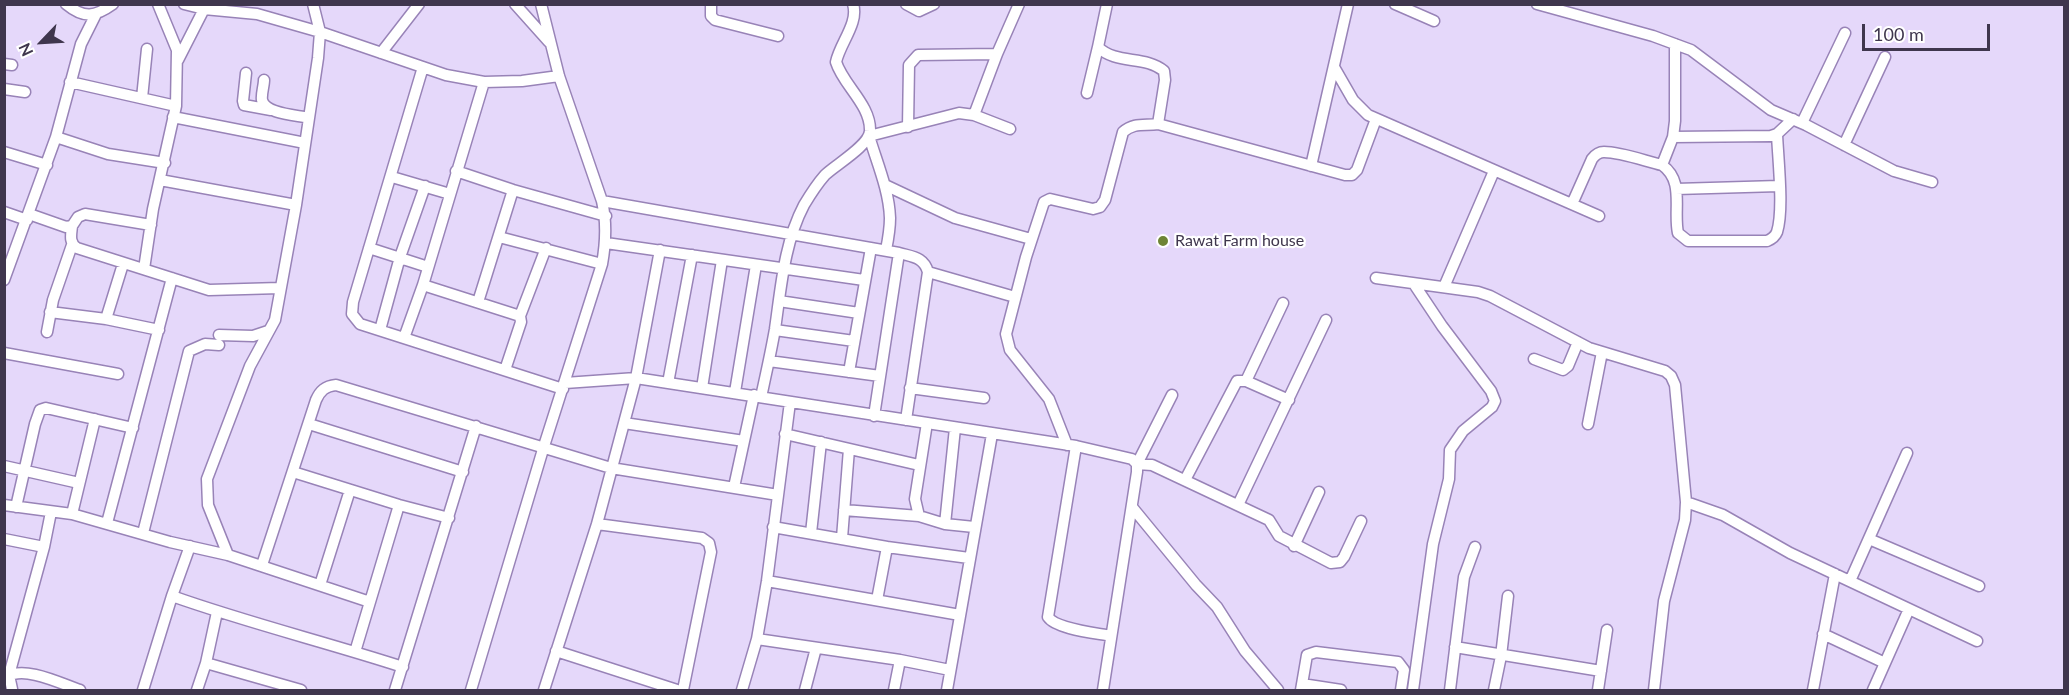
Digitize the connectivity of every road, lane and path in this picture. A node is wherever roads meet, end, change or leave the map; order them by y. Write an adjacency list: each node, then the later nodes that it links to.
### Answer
1 (66, 4): 20 (street)
2 (113, 4): 20 (street)
3 (158, 4): 32 (street)
4 (184, 4): 18 (street)
5 (313, 4): 22 (street)
6 (419, 4): 29 (street)
7 (515, 4): 25 (street)
8 (541, 4): 25 (street)
9 (711, 4): 24 (street)
10 (853, 4): 54 (street)
11 (906, 4): 12 (street)
12 (934, 4)
13 (1019, 4): 30 (street)
14 (1107, 4): 27 (street)
15 (1395, 4): 21 (street)
16 (1537, 4): 26 (street)
17 (1347, 5): 34 (street)
18 (204, 9): 19 (street); 32 (street)
19 (257, 9): 22 (street)
20 (96, 14): 38 (street)
21 (1434, 21)
22 (320, 32): 29 (street); 47 (street)
23 (1845, 33): 49 (street)
24 (778, 36)
25 (549, 42): 36 (street)
26 (1675, 44): 49 (street); 56 (street)
27 (1098, 47): 42 (street); 50 (street)
28 (147, 49): 43 (street)
29 (381, 53): 33 (street)
30 (997, 54): 46 (street); 51 (street)
31 (1885, 57): 58 (street)
32 (178, 60): 45 (street)
33 (423, 67): 39 (street); 66 (street)
34 (1334, 67): 48 (street); 63 (street)
35 (246, 73): 44 (street)
36 (559, 76): 39 (street); 75 (street)
37 (264, 80): 44 (street)
38 (70, 82): 43 (street); 55 (street)
39 (484, 82): 64 (street)
40 (4, 89): 41 (street)
41 (26, 92)
42 (1087, 93)
43 (142, 98): 45 (street)
44 (272, 110): 47 (street)
45 (174, 111): 57 (street); 60 (street)
46 (974, 115): 51 (street); 52 (street)
47 (309, 118): 57 (street)
48 (1376, 119): 63 (street); 65 (street)
49 (1798, 121): 53 (street); 58 (street)
50 (1158, 124): 63 (street); 86 (street)
51 (908, 127): 54 (street)
52 (1010, 129)
53 (1777, 134): 56 (street); 71 (street)
54 (869, 136): 69 (street); 84 (street)
55 (56, 137): 60 (street); 61 (street)
56 (1673, 137): 62 (street)
57 (304, 143): 77 (street)
58 (1844, 145): 68 (street)
59 (4, 152): 61 (street)
60 (165, 164): 67 (street)
61 (47, 165): 81 (street)
62 (1662, 165): 72 (street); 76 (street)
63 (1311, 166)
64 (456, 171): 73 (street); 74 (street)
65 (1494, 171): 76 (street); 111 (street)
66 (392, 177): 70 (street); 89 (street)
67 (159, 180): 77 (street); 82 (street)
68 (1932, 182)
69 (885, 185): 86 (street); 93 (street)
70 (424, 186): 74 (street); 96 (street)
71 (1779, 186): 72 (street); 72 (street)
72 (1676, 189)
73 (513, 190): 79 (street); 85 (street)
74 (450, 194): 101 (street)
75 (602, 201): 79 (street); 84 (street)
76 (1572, 204): 80 (street)
77 (296, 205): 112 (street)
78 (4, 212): 81 (street)
79 (606, 216): 87 (street)
80 (1599, 216)
81 (28, 217): 83 (street); 107 (street)
82 (151, 225): 83 (street); 103 (street)
83 (72, 226): 88 (street)
84 (792, 235): 90 (street); 102 (street)
85 (499, 237): 91 (street); 115 (street)
86 (1031, 239): 113 (street)
87 (606, 243): 92 (street); 99 (street)
88 (72, 245): 98 (street); 117 (street)
89 (369, 248): 96 (street); 123 (street)
90 (872, 248): 93 (street); 108 (street)
91 (546, 249): 99 (street); 119 (street)
92 (660, 250): 95 (street); 138 (street)
93 (886, 250): 94 (street)
94 (899, 253): 104 (street); 137 (street)
95 (692, 255): 97 (street); 140 (street)
96 (400, 257): 101 (street); 123 (street)
97 (722, 260): 100 (street); 142 (street)
98 (123, 264): 103 (street); 120 (street)
99 (602, 264): 141 (street)
100 (756, 265): 102 (street); 144 (street)
101 (428, 267): 110 (street)
102 (784, 268): 108 (street); 114 (street)
103 (144, 269): 105 (street)
104 (928, 272): 113 (street); 143 (street)
105 (172, 278): 112 (street); 122 (street)
106 (1376, 278): 109 (street)
107 (4, 280)
108 (864, 280): 118 (street)
109 (1414, 284): 111 (street); 259 (street)
110 (423, 285): 115 (street); 127 (street)
111 (1444, 287): 129 (street)
112 (280, 288): 125 (street)
113 (1015, 297): 165 (street)
114 (778, 301): 118 (street); 124 (street)
115 (478, 302): 119 (street)
116 (1283, 303): 139 (street)
117 (50, 312): 120 (street); 126 (street)
118 (859, 313): 128 (street)
119 (520, 316): 134 (street)
120 (106, 319): 122 (street)
121 (1326, 320): 148 (street)
122 (159, 330): 158 (street)
123 (380, 330): 127 (street)
124 (775, 330): 128 (street); 133 (street)
125 (268, 331): 197 (street); 207 (street)
126 (46, 332)
127 (404, 338): 134 (street)
128 (854, 341): 135 (street)
129 (1578, 342): 130 (street); 132 (street)
130 (1602, 352): 156 (street); 181 (street)
131 (4, 353): 136 (street)
132 (1534, 359)
133 (769, 361): 135 (street); 146 (street)
134 (505, 369): 141 (street)
135 (849, 372): 137 (street)
136 (118, 374)
137 (880, 376): 150 (street)
138 (636, 378): 140 (street); 141 (street); 153 (street)
139 (1246, 381): 148 (street); 175 (street)
140 (668, 383): 142 (street)
141 (564, 386): 164 (street)
142 (702, 388): 144 (street)
143 (910, 388): 147 (street); 152 (street)
144 (735, 392): 146 (street)
145 (1172, 395): 168 (street)
146 (758, 396): 149 (street); 162 (street)
147 (984, 398)
148 (1288, 399): 183 (street)
149 (790, 402): 150 (street); 160 (street)
150 (874, 416): 152 (street)
151 (95, 419): 158 (street); 172 (street); 176 (street)
152 (906, 420): 154 (street)
153 (624, 423): 162 (street); 171 (street)
154 (927, 423): 159 (street); 169 (street)
155 (309, 424): 157 (street); 173 (street); 174 (street)
156 (1588, 424)
157 (476, 426): 164 (street); 174 (street)
158 (133, 428): 192 (street)
159 (955, 428): 161 (street); 194 (street)
160 (785, 434): 163 (street); 180 (street)
161 (992, 434): 165 (street); 196 (street)
162 (744, 441): 177 (street)
163 (821, 442): 166 (street); 198 (street)
164 (544, 446): 171 (street); 247 (street)
165 (1072, 446): 168 (street); 224 (street)
166 (849, 449): 169 (street); 186 (street)
167 (1907, 453): 200 (street)
168 (1137, 464): 175 (street); 185 (street)
169 (919, 465): 189 (street)
170 (4, 466): 172 (street)
171 (611, 468): 177 (street); 193 (street)
172 (24, 469): 176 (street); 184 (street)
173 (293, 472): 178 (street); 209 (street)
174 (463, 472): 190 (street)
175 (1185, 480): 183 (street)
176 (79, 483): 188 (street)
177 (734, 487): 180 (street)
178 (350, 490): 182 (street); 213 (street)
179 (1319, 492): 204 (street)
180 (778, 495): 195 (street)
181 (1686, 502): 210 (street); 263 (street)
182 (399, 505): 190 (street); 218 (street)
183 (1238, 505): 204 (street)
184 (10, 506): 187 (street)
185 (1131, 507): 224 (street); 256 (street)
186 (844, 510): 189 (street); 199 (street)
187 (51, 512): 188 (street); 203 (street)
188 (72, 514): 192 (street)
189 (919, 516): 194 (street)
190 (449, 518): 235 (street)
191 (1360, 521): 204 (street)
192 (107, 523): 197 (street)
193 (597, 524): 229 (street); 250 (street)
194 (945, 524): 196 (street)
195 (773, 527): 198 (street); 211 (street)
196 (974, 527): 208 (street)
197 (143, 533): 202 (street)
198 (811, 533): 199 (street)
199 (842, 538): 205 (street)
200 (1869, 539): 212 (street); 214 (street)
201 (5, 542): 203 (street)
202 (180, 544): 207 (street); 215 (street)
203 (44, 546): 238 (street)
204 (1294, 546)
205 (887, 547): 208 (street); 217 (street)
206 (1475, 547): 227 (street)
207 (228, 555): 209 (street)
208 (969, 558): 221 (street)
209 (262, 565): 213 (street)
210 (1835, 574): 212 (street); 223 (street)
211 (767, 581): 217 (street); 225 (street)
212 (1850, 581): 219 (street)
213 (320, 585): 218 (street)
214 (1979, 586)
215 (172, 596): 220 (street); 243 (street)
216 (1508, 596): 231 (street)
217 (877, 600): 221 (street)
218 (370, 602): 230 (street)
219 (1909, 609): 226 (street); 234 (street)
220 (217, 612): 230 (street); 233 (street)
221 (960, 615): 236 (street)
222 (1607, 630): 237 (street)
223 (1823, 634): 234 (street); 264 (street)
224 (1111, 636): 255 (street)
225 (757, 639): 228 (street); 251 (street)
226 (1977, 641)
227 (1455, 647): 231 (street); 260 (street)
228 (816, 648): 232 (street); 252 (street)
229 (556, 651): 248 (street); 249 (street)
230 (355, 652): 235 (street)
231 (1501, 656): 237 (street); 261 (street)
232 (900, 660): 236 (street); 253 (street)
233 (206, 663): 244 (street); 245 (street)
234 (1886, 663): 265 (street)
235 (403, 668): 246 (street)
236 (950, 670): 254 (street)
237 (1600, 671): 262 (street)
238 (6, 676): 240 (street); 242 (street)
239 (1302, 687): 257 (street); 258 (street)
240 (11, 690): 241 (street)
241 (24, 690)
242 (80, 690)
243 (143, 690)
244 (197, 690)
245 (301, 690)
246 (395, 690)
247 (471, 690)
248 (544, 690)
249 (677, 690)
250 (683, 690)
251 (742, 690)
252 (805, 690)
253 (894, 690)
254 (947, 690)
255 (1103, 690)
256 (1278, 690)
257 (1341, 690)
258 (1401, 690)
259 (1413, 690)
260 (1450, 690)
261 (1494, 690)
262 (1598, 690)
263 (1654, 690)
264 (1814, 690)
265 (1874, 690)

